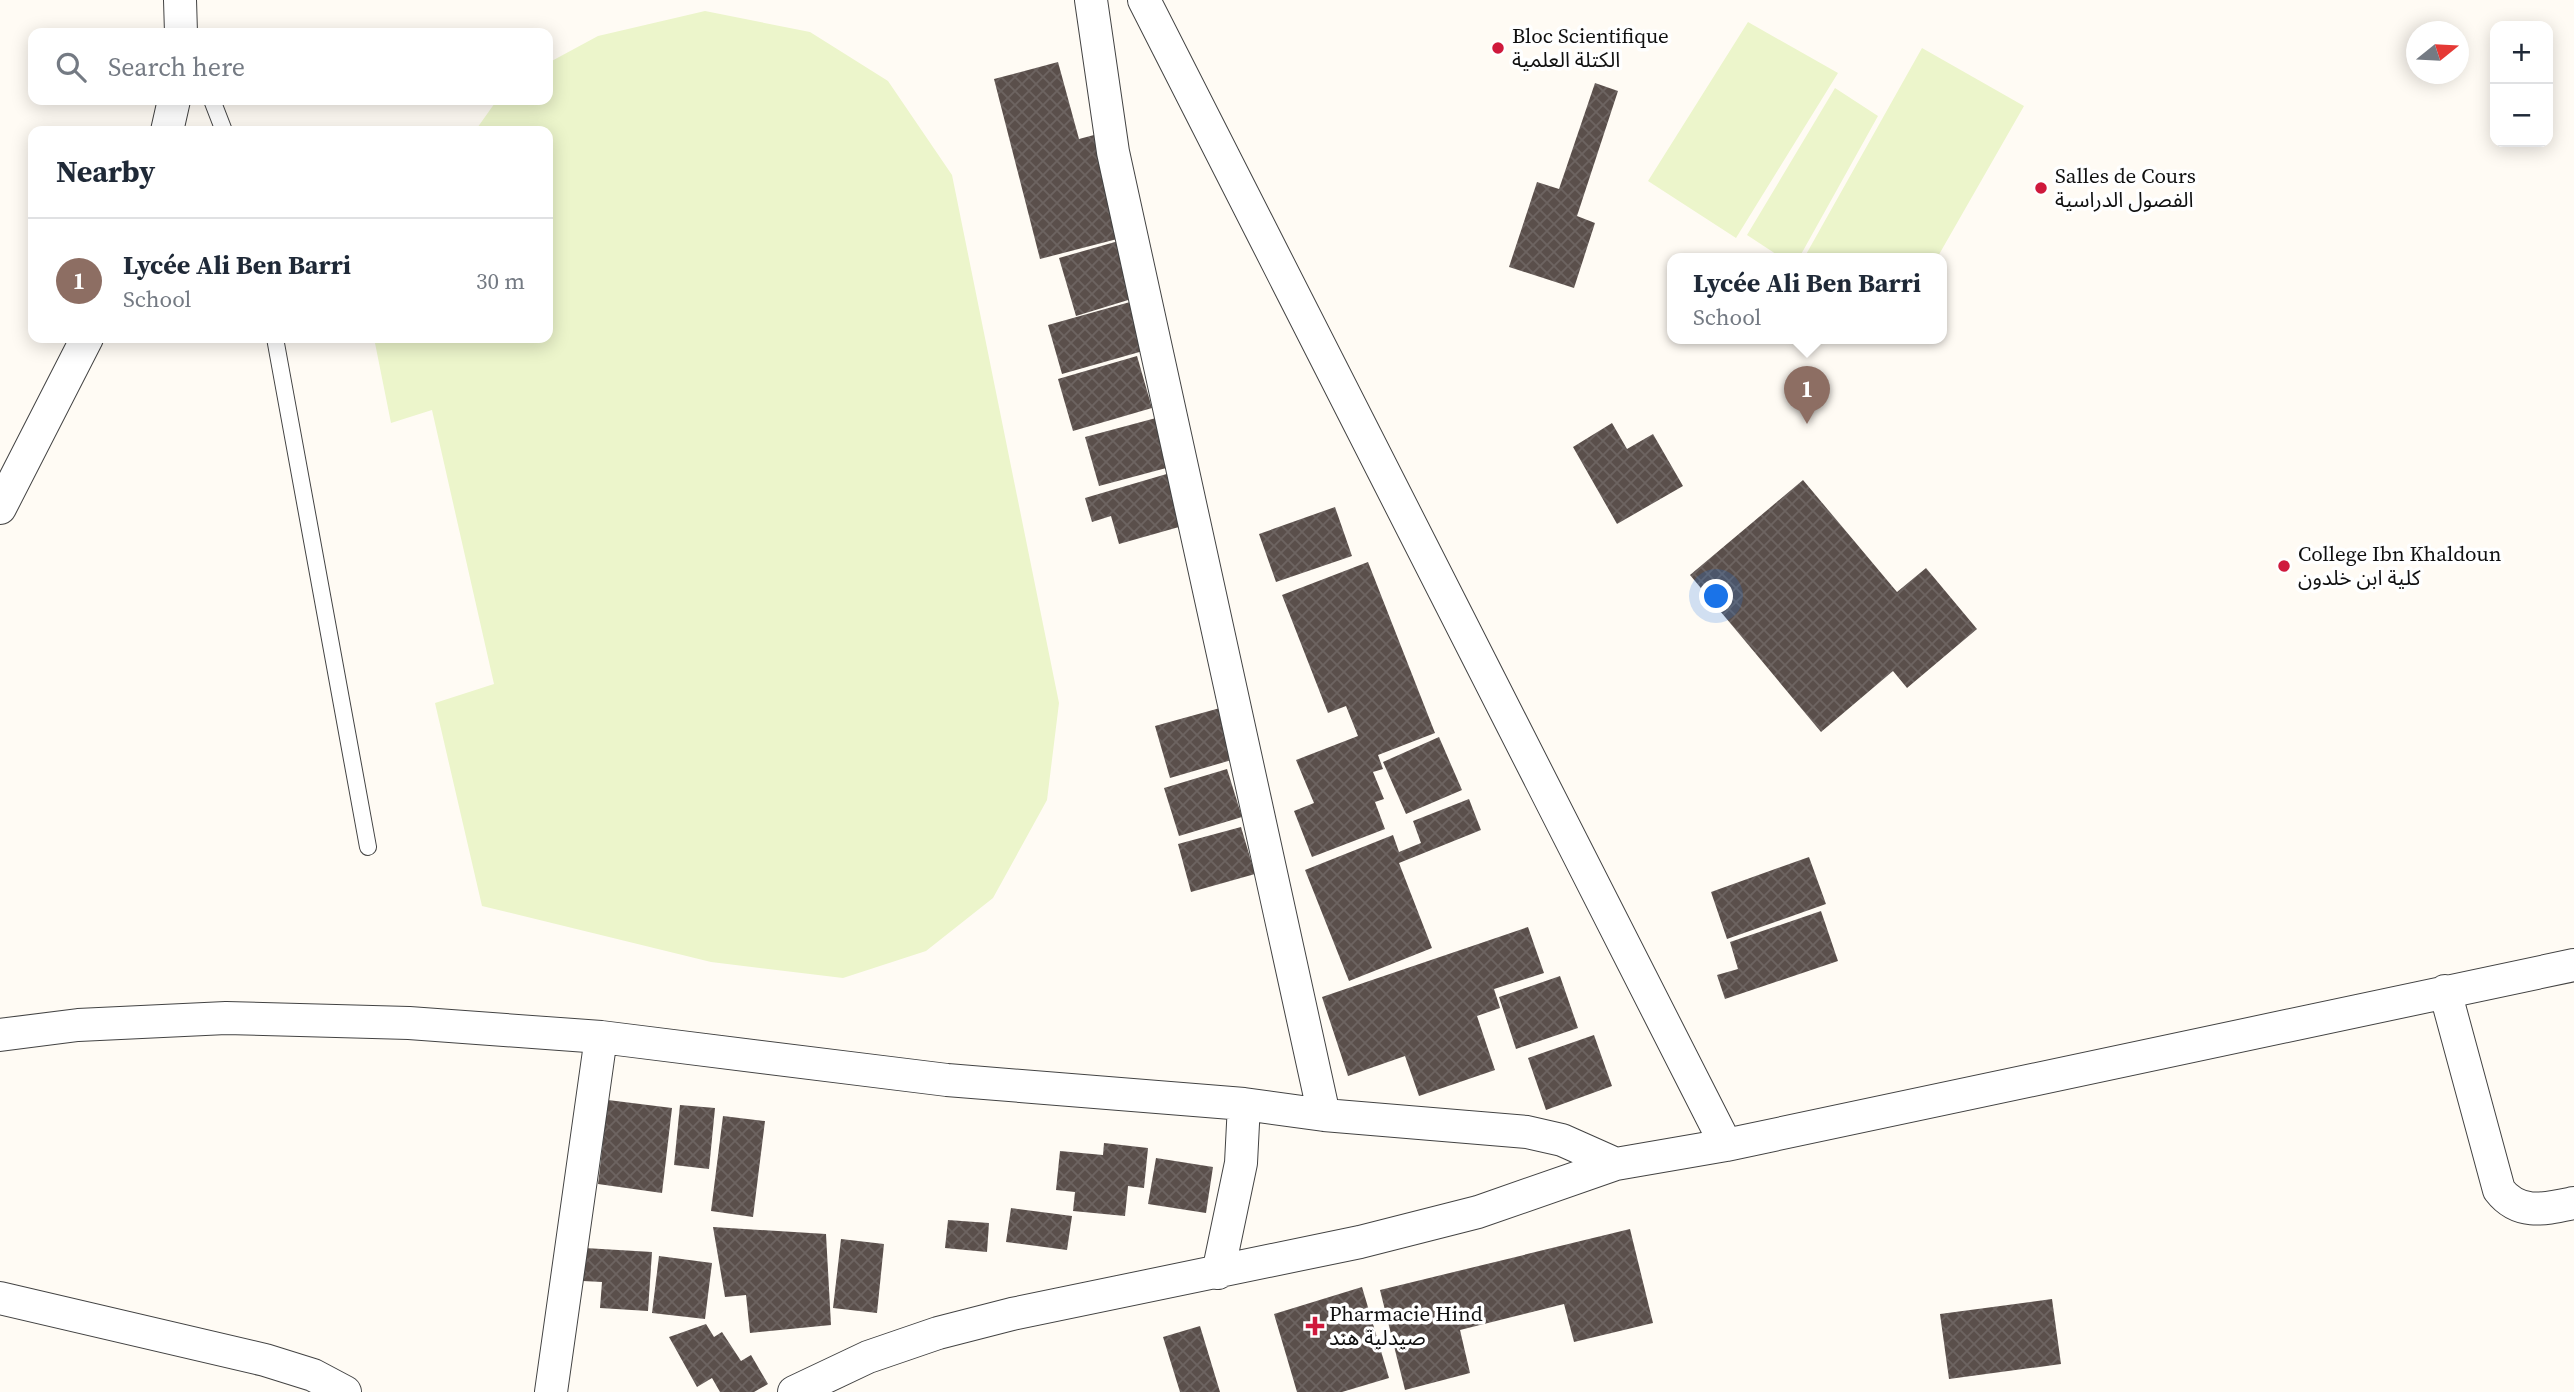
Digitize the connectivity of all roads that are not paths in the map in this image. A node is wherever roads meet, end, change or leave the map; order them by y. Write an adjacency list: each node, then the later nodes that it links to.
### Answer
1 (1091, 0): 16 (street)
2 (1144, 0): 17 (street)
3 (173, 105): 5 (street)
4 (214, 105): 6 (lane)
5 (168, 126)
6 (222, 126)
7 (84, 343): 9 (street)
8 (276, 343): 10 (lane)
9 (0, 508)
10 (368, 847)
11 (2574, 965): 12 (street)
12 (2445, 991): 17 (street); 19 (street)
13 (0, 1035): 14 (street)
14 (601, 1037): 15 (street); 23 (street)
15 (1244, 1104): 16 (street); 20 (street)
16 (1324, 1115): 18 (street)
17 (1726, 1145): 18 (street)
18 (1616, 1164): 20 (street)
19 (2574, 1203)
20 (1218, 1273): 24 (street)
21 (0, 1298): 22 (street)
22 (345, 1392)
23 (551, 1392)
24 (794, 1392)

